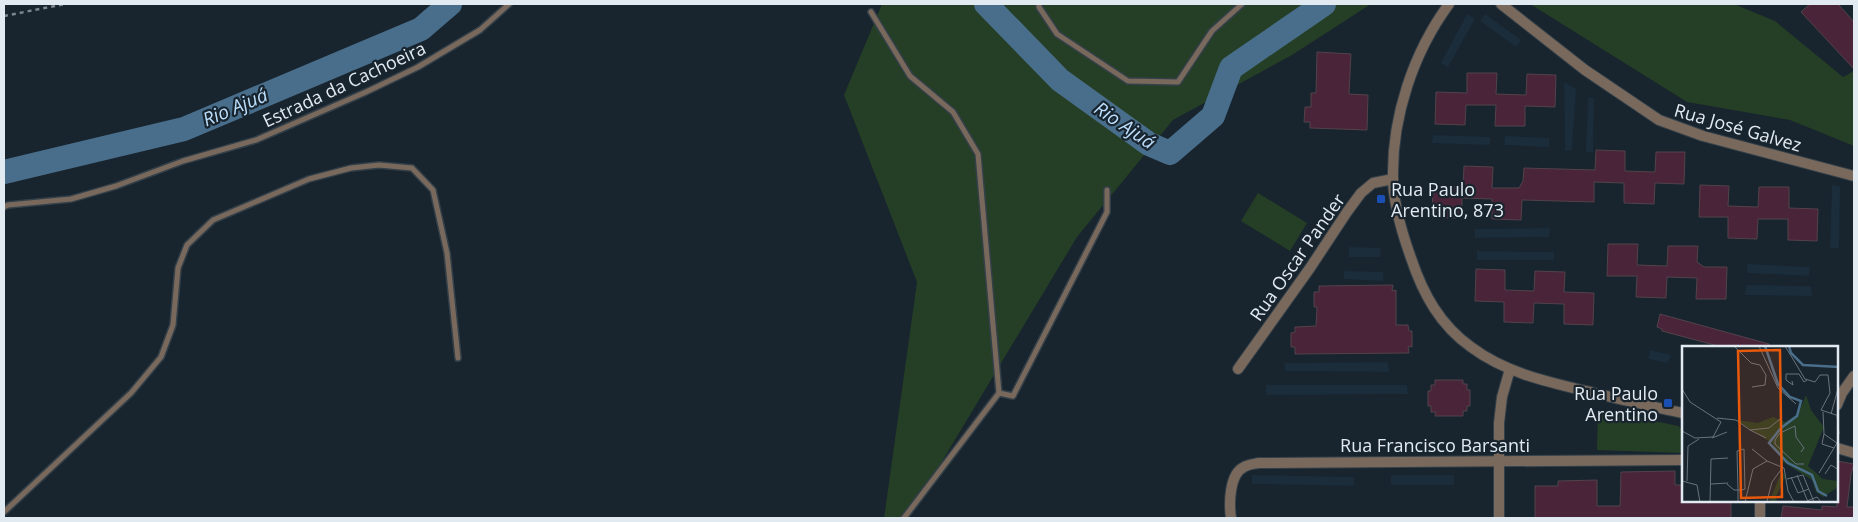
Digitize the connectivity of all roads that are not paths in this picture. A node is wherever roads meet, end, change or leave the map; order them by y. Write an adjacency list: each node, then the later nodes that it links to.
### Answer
1 (509, 4): 10 (lane, Estrada da Cachoeira)
2 (1039, 4): 3 (lane)
3 (1242, 4)
4 (1449, 4): 8 (street)
5 (1501, 4): 7 (street, Rua José Galvez)
6 (871, 12): 15 (lane)
7 (1854, 176)
8 (1393, 179): 12 (street, Rua Oscar Pander); 13 (street)
9 (1107, 190): 15 (lane)
10 (4, 207)
11 (458, 358): 23 (lane)
12 (1238, 369)
13 (1510, 369): 17 (street); 21 (street)
14 (1854, 376): 16 (street)
15 (999, 393): 24 (lane)
16 (1838, 403)
17 (1682, 413)
18 (1838, 448): 19 (street)
19 (1854, 453)
20 (1682, 460): 21 (street, Rua Francisco Barsanti)
21 (1498, 461): 25 (street, Rua Francisco Barsanti); 26 (street)
22 (1760, 502): 27 (street)
23 (4, 512)
24 (904, 518)
25 (1230, 518)
26 (1499, 518)
27 (1760, 518)

